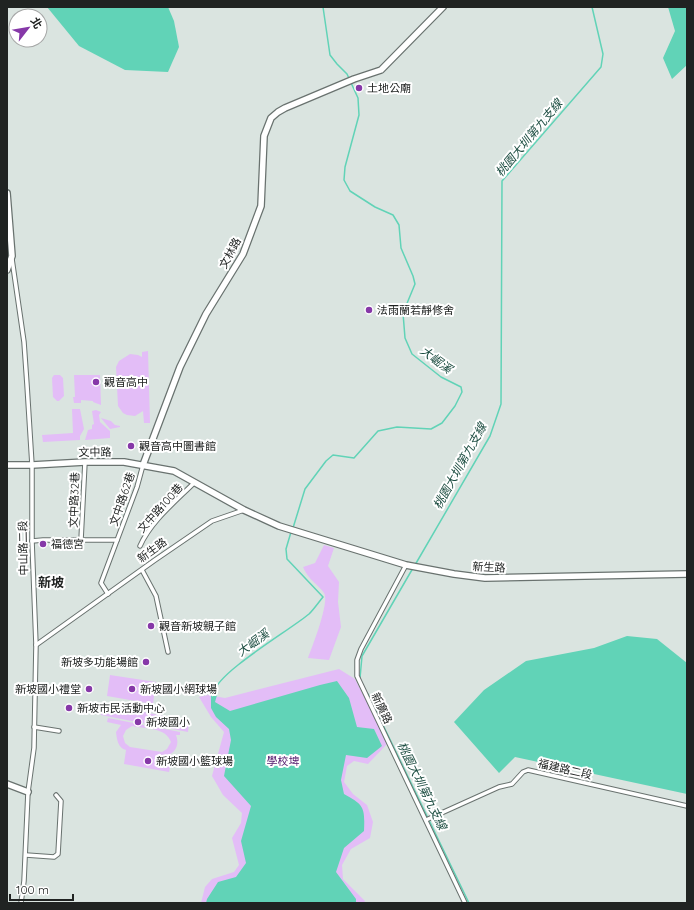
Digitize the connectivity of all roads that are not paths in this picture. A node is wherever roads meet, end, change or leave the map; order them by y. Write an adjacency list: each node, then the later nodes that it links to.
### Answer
1 (443, 7): 8 (street, 文林路)
2 (7, 193): 3 (street, 中山路二段)
3 (12, 256): 4 (street); 7 (street, 中山路二段)
4 (7, 270)
5 (84, 462): 7 (street, 文中路); 8 (street, 文中路); 11 (street, 文中路32巷)
6 (7, 465): 7 (street, 文中路)
7 (32, 465): 13 (street, 中山路二段)
8 (143, 465): 9 (street, 文中路); 12 (street, 文中路62巷)
9 (195, 482): 10 (street, 文中路); 14 (street, 文中路100巷)
10 (244, 510): 15 (street, 新生路); 16 (street, 新生路)
11 (81, 540): 12 (street); 13 (street)
12 (117, 540): 18 (street, 文中路62巷)
13 (32, 541): 19 (street, 中山路二段)
14 (140, 546)
15 (406, 565): 17 (street, 新生路); 27 (street, 新廣路)
16 (142, 570): 18 (street, 新生路); 20 (street)
17 (687, 574)
18 (108, 594): 19 (street, 新生路)
19 (36, 645): 21 (street, 中山路二段)
20 (168, 652)
21 (34, 727): 22 (street); 24 (street, 中山路二段)
22 (60, 731)
23 (7, 784): 24 (street)
24 (28, 792): 28 (street, 中山路二段)
25 (56, 795): 28 (street)
26 (687, 806): 27 (street, 福建路二段)
27 (426, 820): 30 (street, 新廣路)
28 (26, 854): 29 (street, 中山路二段)
29 (21, 903)
30 (465, 903)

